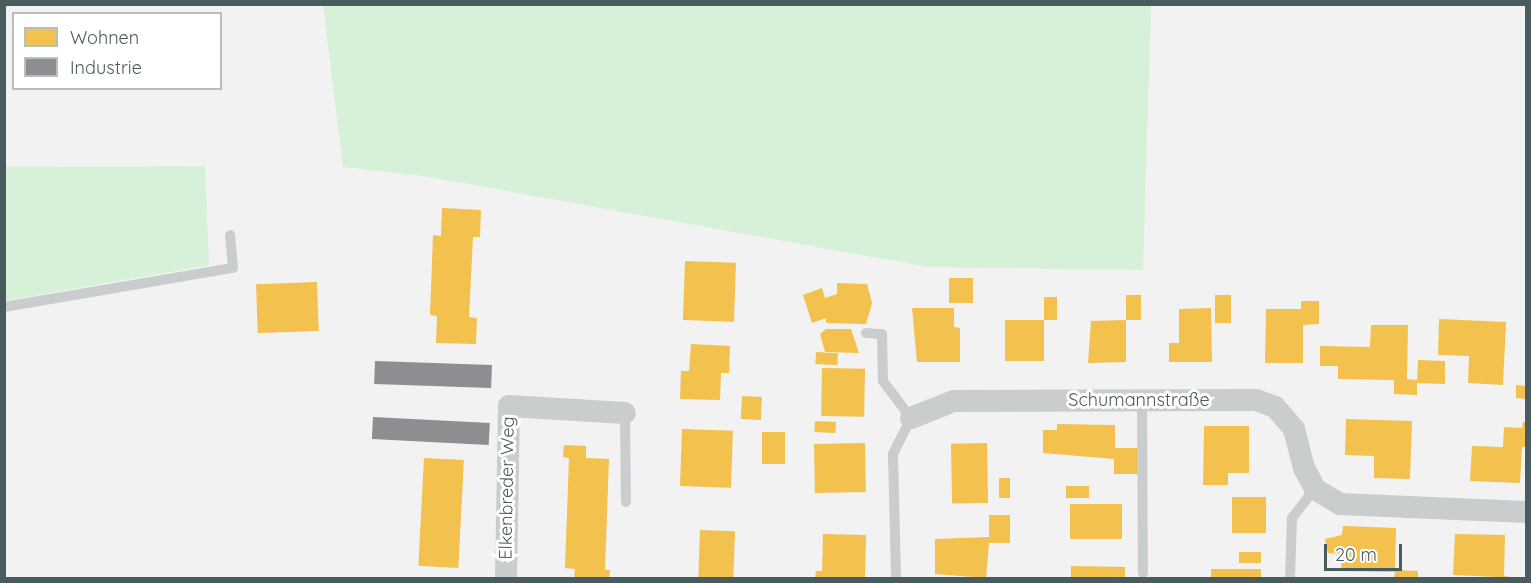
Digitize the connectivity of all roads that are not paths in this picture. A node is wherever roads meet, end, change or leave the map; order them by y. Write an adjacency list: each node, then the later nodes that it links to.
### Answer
1 (231, 235): 2 (lane)
2 (4, 307)
3 (866, 333): 6 (lane)
4 (1142, 401): 6 (street, Schumannstraße); 7 (street, Schumannstraße); 10 (lane)
5 (625, 413): 8 (lane); 11 (street, Elkenbreder Weg)
6 (911, 418): 12 (lane)
7 (1315, 489): 9 (street); 13 (lane)
8 (626, 502)
9 (1527, 512)
10 (1143, 573)
11 (506, 579)
12 (896, 579)
13 (1290, 579)

